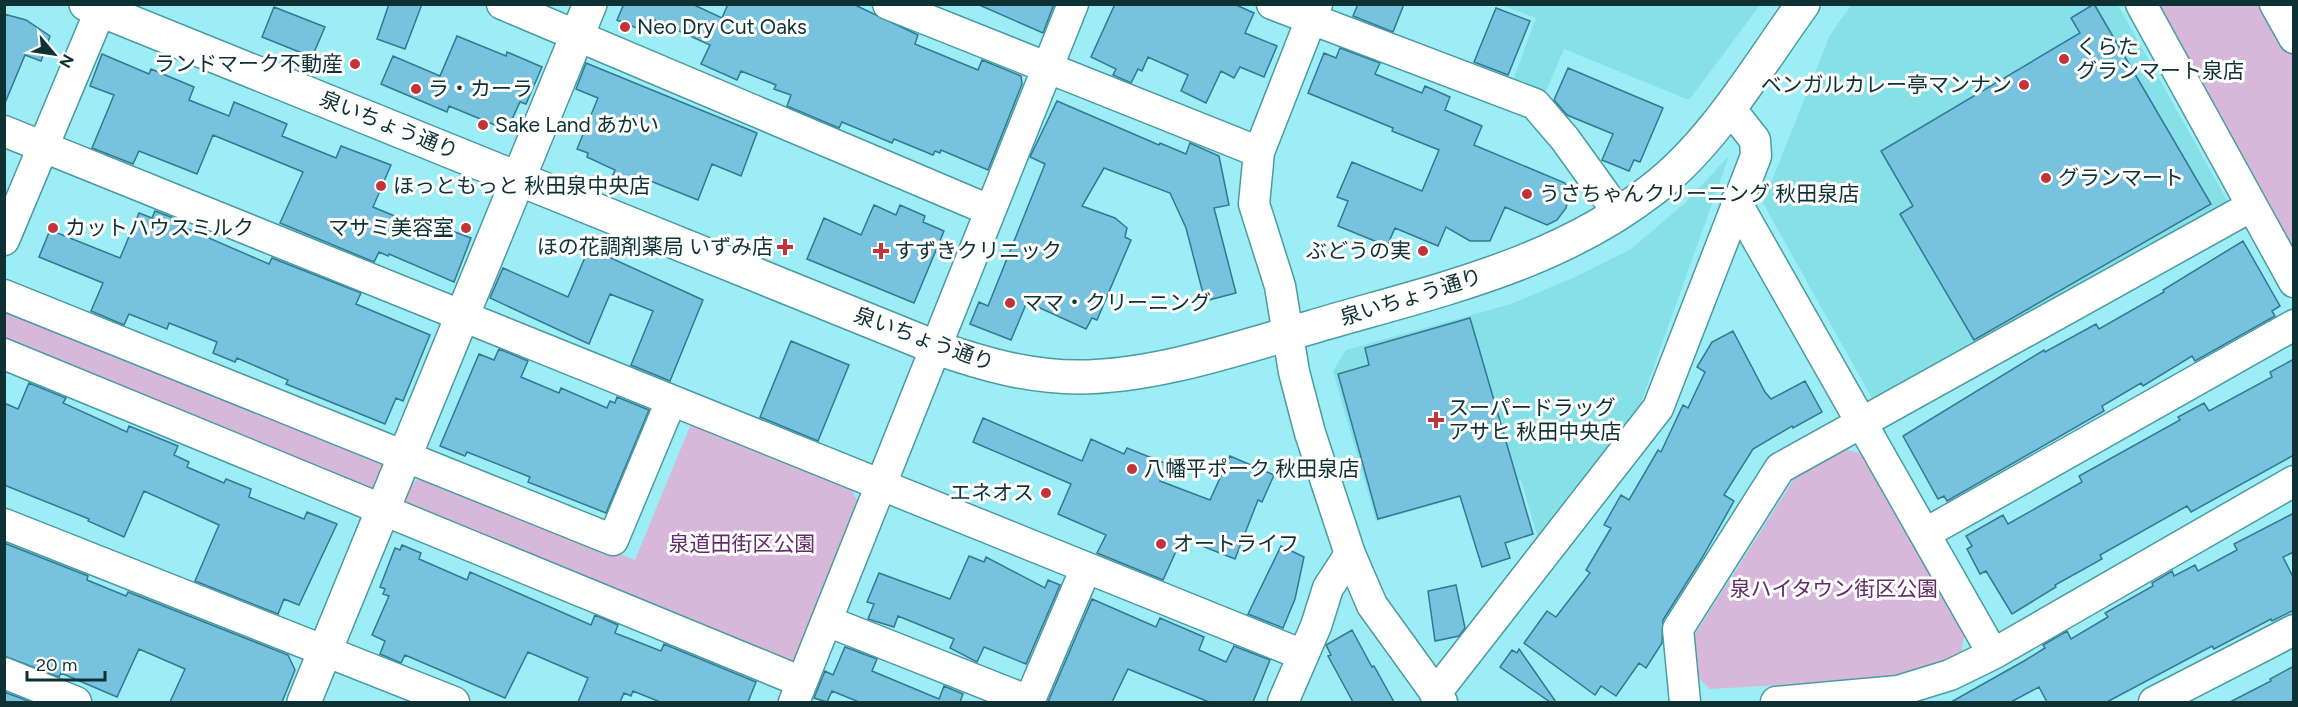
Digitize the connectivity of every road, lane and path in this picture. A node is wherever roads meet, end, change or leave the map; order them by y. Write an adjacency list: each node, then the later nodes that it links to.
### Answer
1 (502, 4): 11 (street)
2 (590, 4): 11 (street)
3 (888, 4): 13 (street)
4 (1073, 4): 13 (street)
5 (1272, 4): 10 (street)
6 (1803, 4): 14 (street, 泉いちょう通り)
7 (2141, 4): 20 (street)
8 (2275, 4): 12 (street)
9 (97, 6): 16 (street); 18 (street, 泉いちょう通り)
10 (1315, 13): 17 (street); 22 (street)
11 (578, 35): 18 (street); 21 (street)
12 (2294, 38)
13 (1047, 68): 17 (street); 21 (street)
14 (1729, 107): 19 (street); 22 (street, 泉いちょう通り)
15 (4, 131): 16 (street)
16 (43, 146): 23 (street); 26 (street)
17 (1259, 153): 28 (street)
18 (518, 177): 26 (street); 29 (street, 泉いちょう通り)
19 (1736, 202): 32 (street); 48 (street)
20 (2250, 207): 24 (street); 32 (street)
21 (989, 210): 29 (street)
22 (1619, 214): 28 (street, 泉いちょう通り)
23 (4, 240)
24 (2294, 282)
25 (4, 295): 33 (street)
26 (462, 316): 31 (street); 33 (street)
27 (2294, 326): 38 (street)
28 (1289, 334): 29 (street, 泉いちょう通り); 39 (street)
29 (937, 348): 35 (street)
30 (4, 354): 36 (street)
31 (671, 401): 33 (street); 35 (street)
32 (1861, 422): 38 (street); 54 (street)
33 (404, 456): 36 (street)
34 (2294, 482): 44 (street)
35 (881, 486): 40 (street); 41 (street)
36 (382, 508): 43 (street); 47 (street)
37 (4, 524): 43 (street)
38 (1926, 533): 44 (street)
39 (1350, 554): 45 (street); 48 (street)
40 (1086, 568): 45 (street); 52 (street)
41 (827, 621): 47 (street); 52 (street)
42 (2294, 630): 56 (street)
43 (323, 651): 50 (street); 51 (street)
44 (1993, 654): 55 (street)
45 (1303, 656): 53 (street)
46 (4, 672): 49 (street)
47 (798, 692)
48 (1438, 698)
49 (76, 702)
50 (304, 702)
51 (454, 702)
52 (1029, 702)
53 (1283, 702)
54 (1685, 702)
55 (1776, 702)
56 (2154, 702)

